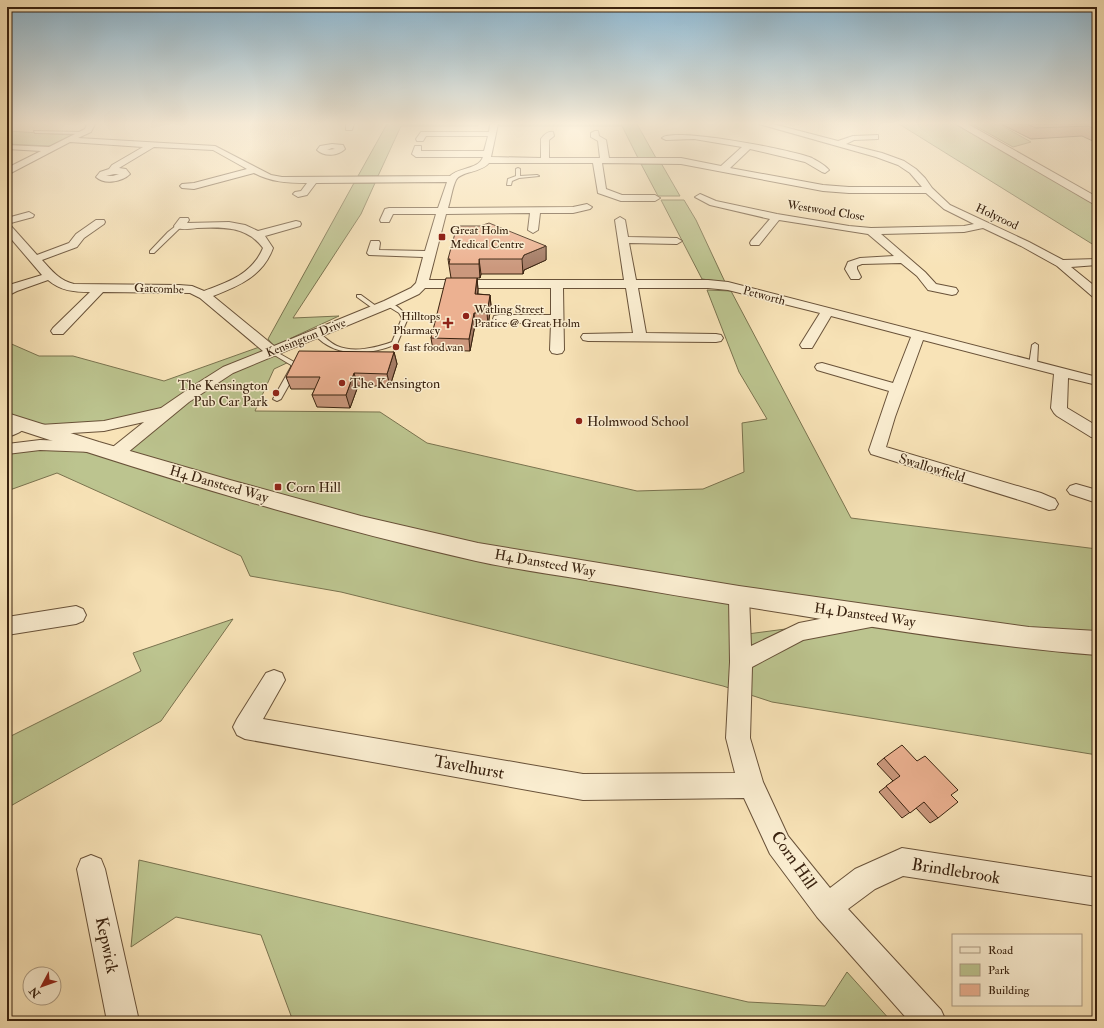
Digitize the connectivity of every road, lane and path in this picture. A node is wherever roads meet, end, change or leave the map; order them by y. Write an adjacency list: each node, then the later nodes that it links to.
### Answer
1 (247, 172): 16 (street)
2 (259, 172): 13 (street)
3 (330, 172): 14 (street)
4 (463, 172): 12 (street)
5 (518, 172): 11 (lane)
6 (601, 172): 19 (street)
7 (739, 172): 17 (street)
8 (914, 172): 17 (street, Holyrood)
9 (1044, 172): 21 (street)
10 (537, 176): 11 (lane)
11 (518, 177): 15 (lane)
12 (452, 179): 14 (street); 23 (street)
13 (313, 180): 14 (street); 18 (street)
14 (327, 180)
15 (509, 184)
16 (192, 187)
17 (928, 190): 32 (street, Holyrood)
18 (304, 194)
19 (654, 198)
20 (700, 198): 27 (street, Westwood Close)
21 (1097, 202)
22 (587, 207): 24 (street)
23 (442, 211): 24 (street); 25 (street); 42 (street)
24 (535, 211): 34 (street)
25 (389, 212)
26 (29, 215): 33 (street)
27 (777, 217): 35 (street, Westwood Close); 39 (street, Westwood Close)
28 (620, 220): 37 (street)
29 (100, 222): 43 (street)
30 (182, 223): 36 (street); 40 (lane)
31 (296, 224): 36 (street)
32 (983, 225): 35 (street, Westwood Close); 46 (street, Holyrood)
33 (7, 227): 43 (street, Gatcombe)
34 (533, 230)
35 (870, 231): 44 (street, Westwood Close)
36 (256, 235): 56 (street)
37 (624, 240): 38 (street); 51 (street)
38 (678, 242)
39 (755, 243)
40 (152, 252)
41 (372, 253): 42 (street)
42 (430, 254): 49 (street)
43 (35, 259): 47 (street, Gatcombe)
44 (904, 259): 48 (street); 54 (street, Westwood Close)
45 (1097, 262): 46 (street)
46 (1061, 264): 55 (street, Holyrood)
47 (50, 276): 52 (street, Gatcombe); 53 (street)
48 (855, 278)
49 (422, 284): 50 (street, Petworth); 58 (street, Kensington Drive)
50 (557, 284): 51 (street, Petworth); 60 (street)
51 (631, 284): 59 (street, Petworth); 66 (street)
52 (100, 288): 56 (street, Gatcombe); 62 (street)
53 (7, 292)
54 (952, 292)
55 (1097, 294)
56 (204, 295): 71 (street, Gatcombe)
57 (359, 296): 58 (lane)
58 (383, 307): 63 (street, Kensington Drive); 63 (lane)
59 (828, 312): 64 (street, Petworth); 68 (street)
60 (556, 319): 61 (street); 70 (street)
61 (499, 320)
62 (58, 331)
63 (317, 334): 71 (street, Kensington Drive)
64 (918, 336): 72 (street, Petworth); 76 (street, Swallowfield)
65 (588, 337): 66 (street)
66 (640, 337): 67 (street)
67 (716, 338)
68 (807, 345)
69 (1035, 345): 72 (lane)
70 (557, 350)
71 (273, 352): 77 (lane); 78 (street, Kensington Drive)
72 (1033, 365): 74 (street, Petworth)
73 (822, 367): 76 (street)
74 (1061, 372): 75 (street, Petworth); 81 (street)
75 (1097, 381)
76 (898, 389): 87 (street, Swallowfield)
77 (277, 399)
78 (165, 412): 80 (street, Kensington Drive); 84 (street, Kensington Drive)
79 (11, 425): 80 (street, H4 Dansteed Way)
80 (40, 430): 82 (street, H4 Dansteed Way)
81 (1097, 433)
82 (92, 447): 83 (street); 84 (street, H4 Dansteed Way)
83 (7, 450)
84 (115, 454): 88 (street, H4 Dansteed Way)
85 (1076, 490): 86 (street)
86 (1097, 497)
87 (1049, 504)
88 (739, 596): 90 (street, H4 Dansteed Way); 93 (street, Corn Hill)
89 (76, 615): 91 (street)
90 (879, 617): 92 (street, H4 Dansteed Way); 93 (street)
91 (7, 626)
92 (1097, 643)
93 (740, 662): 95 (street, Corn Hill)
94 (274, 680): 95 (street, Tavelhurst)
95 (751, 785): 98 (street, Corn Hill)
96 (91, 869): 99 (street, Kepwick)
97 (1097, 892): 98 (street, Brindlebrook)
98 (827, 907): 100 (street, Corn Hill)
99 (123, 1021)
100 (930, 1021)

